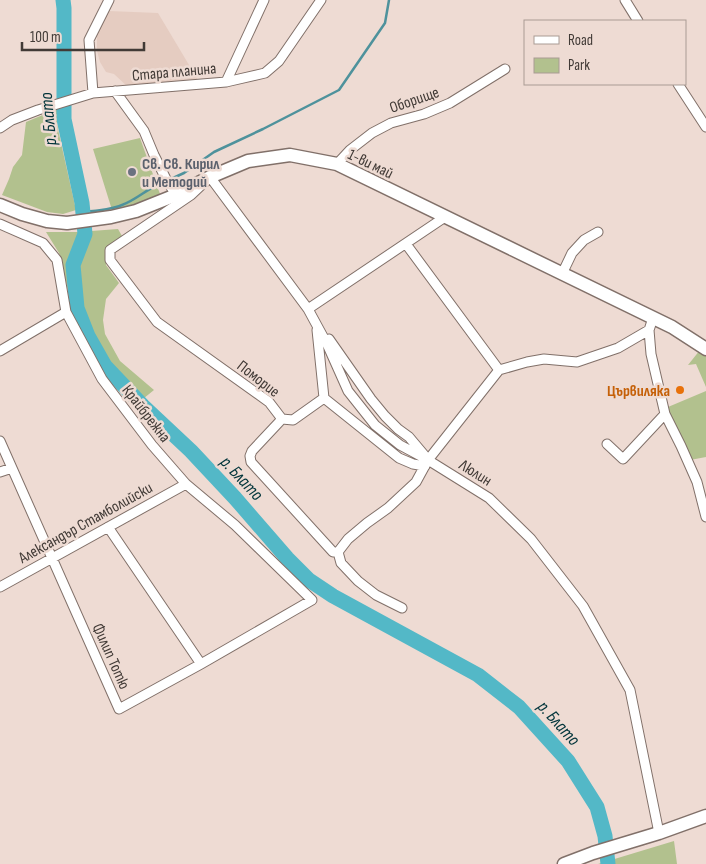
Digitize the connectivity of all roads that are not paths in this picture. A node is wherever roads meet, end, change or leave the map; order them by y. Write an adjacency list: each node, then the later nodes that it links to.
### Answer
1 (109, 0): 10 (street)
2 (321, 0): 7 (street, Стара планина)
3 (625, 0): 5 (street)
4 (261, 1): 7 (street)
5 (637, 20)
6 (505, 69): 13 (street, Оборище)
7 (226, 82): 9 (street, Стара планина)
8 (679, 85): 11 (street)
9 (115, 91): 10 (street, Стара планина); 15 (street)
10 (93, 93): 12 (street, Стара планина)
11 (706, 127)
12 (0, 128)
13 (337, 164): 14 (street, 1-ви май); 17 (street, 1-ви май)
14 (210, 177): 15 (street, 1-ви май); 23 (street, Люлин); 31 (street, Поморие)
15 (176, 194): 16 (street, 1-ви май)
16 (0, 205)
17 (445, 217): 20 (street); 21 (street, 1-ви май)
18 (0, 224): 22 (street, Крайбрежна)
19 (598, 232): 21 (street)
20 (406, 244): 23 (street); 28 (street)
21 (562, 274): 24 (street, 1-ви май)
22 (66, 312): 27 (street); 37 (street, Крайбрежна)
23 (310, 313): 25 (street, Люлин); 34 (street)
24 (651, 324): 26 (street, 1-ви май); 28 (street); 30 (street)
25 (317, 327): 29 (street); 34 (street, Люлин)
26 (706, 349)
27 (0, 350)
28 (498, 370): 34 (street)
29 (324, 398): 31 (street); 34 (street)
30 (665, 414): 33 (street); 38 (street)
31 (282, 419): 40 (street, Поморие)
32 (0, 441): 35 (street, Филип Тотю)
33 (607, 444)
34 (427, 463): 40 (street); 47 (street, Люлин)
35 (12, 468): 36 (street); 41 (street, Филип Тотю)
36 (0, 472)
37 (186, 484): 39 (street, Александър Стамболийски); 43 (street, Крайбрежна)
38 (706, 517)
39 (108, 527): 41 (street, Александър Стамболийски); 45 (street)
40 (338, 552): 44 (street)
41 (52, 558): 42 (street, Александър Стамболийски); 45 (street, Филип Тотю)
42 (0, 587)
43 (312, 600): 45 (street, Филип Тотю)
44 (402, 608)
45 (201, 664)
46 (706, 816): 47 (street)
47 (654, 835): 48 (street)
48 (564, 864)

